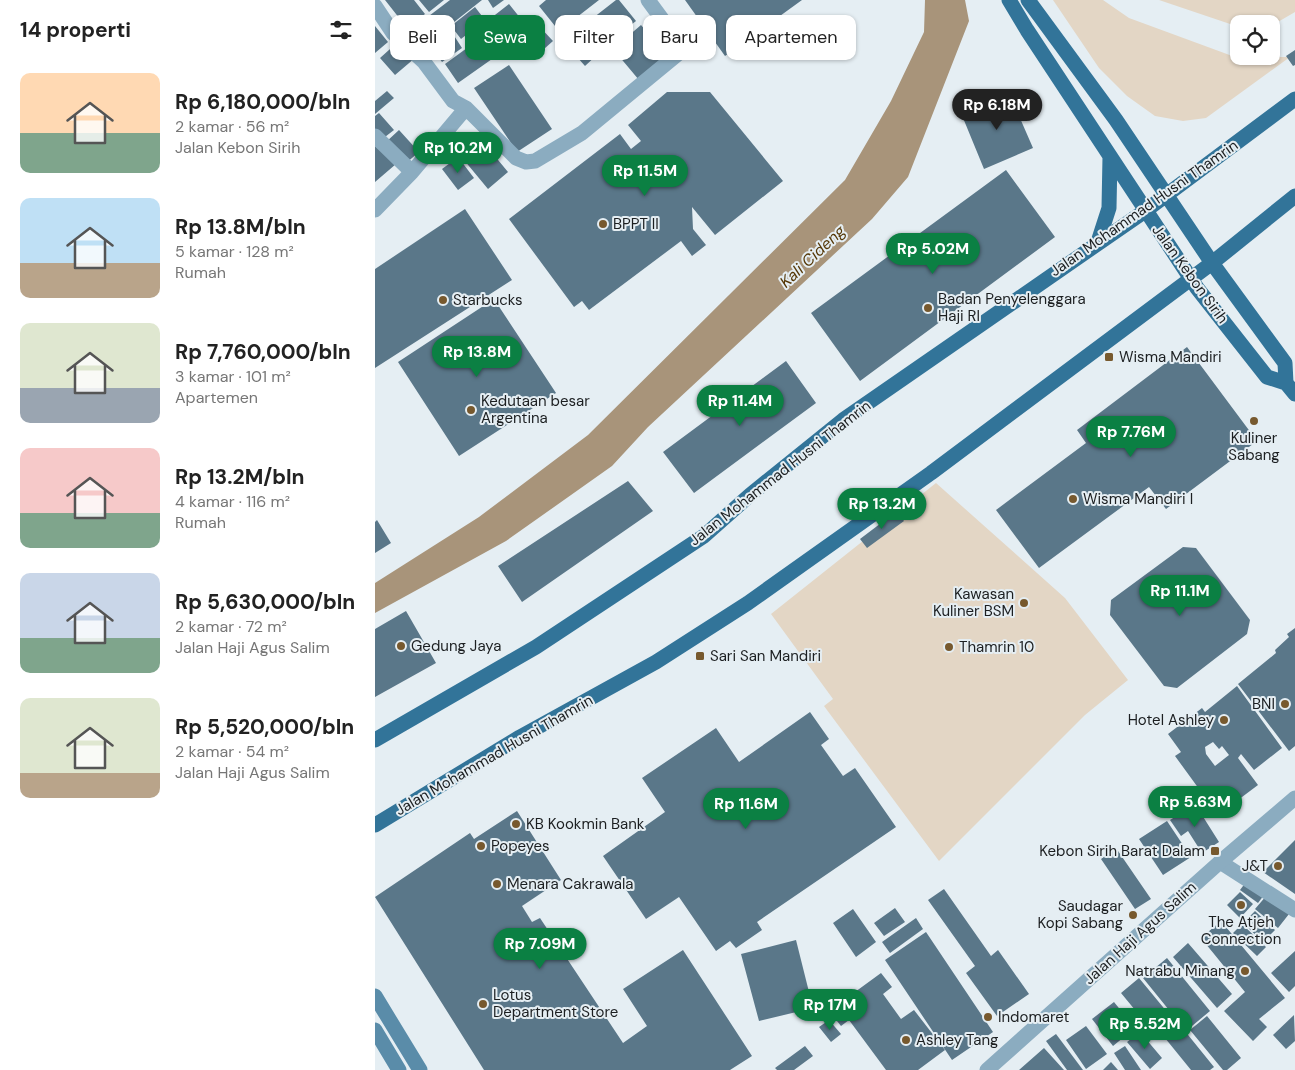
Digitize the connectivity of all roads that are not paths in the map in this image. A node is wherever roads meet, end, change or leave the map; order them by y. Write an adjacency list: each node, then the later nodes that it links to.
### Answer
1 (648, 0): 6 (street)
2 (1009, 0): 8 (main road, Jalan Kebon Sirih)
3 (1029, 0): 10 (main road, Jalan Kebon Sirih)
4 (375, 6): 6 (street)
5 (1295, 99): 10 (main road, Jalan Mohammad Husni Thamrin)
6 (466, 108): 9 (street)
7 (375, 136): 9 (street)
8 (1110, 158): 13 (main road, Jalan Kebon Sirih); 14 (main road)
9 (412, 172): 12 (street)
10 (1166, 196): 13 (main road, Jalan Mohammad Husni Thamrin); 15 (main road, Jalan Kebon Sirih)
11 (1295, 196): 15 (main road, Jalan Mohammad Husni Thamrin)
12 (375, 210)
13 (1145, 210): 14 (main road, Jalan Mohammad Husni Thamrin); 16 (main road, Jalan Kebon Sirih)
14 (1098, 242): 18 (main road, Jalan Mohammad Husni Thamrin)
15 (1212, 263): 16 (main road, Jalan Mohammad Husni Thamrin); 17 (main road, Jalan Kebon Sirih)
16 (1191, 279): 17 (main road, Jalan Kebon Sirih); 20 (main road, Jalan Mohammad Husni Thamrin)
17 (1291, 388)
18 (375, 740)
19 (1295, 798): 21 (street, Jalan Haji Agus Salim)
20 (375, 824)
21 (1220, 862): 22 (street); 27 (street, Jalan Haji Agus Salim)
22 (1295, 910)
23 (375, 996): 26 (main road)
24 (375, 1030): 25 (main road)
25 (399, 1070)
26 (420, 1070)
27 (987, 1070)

